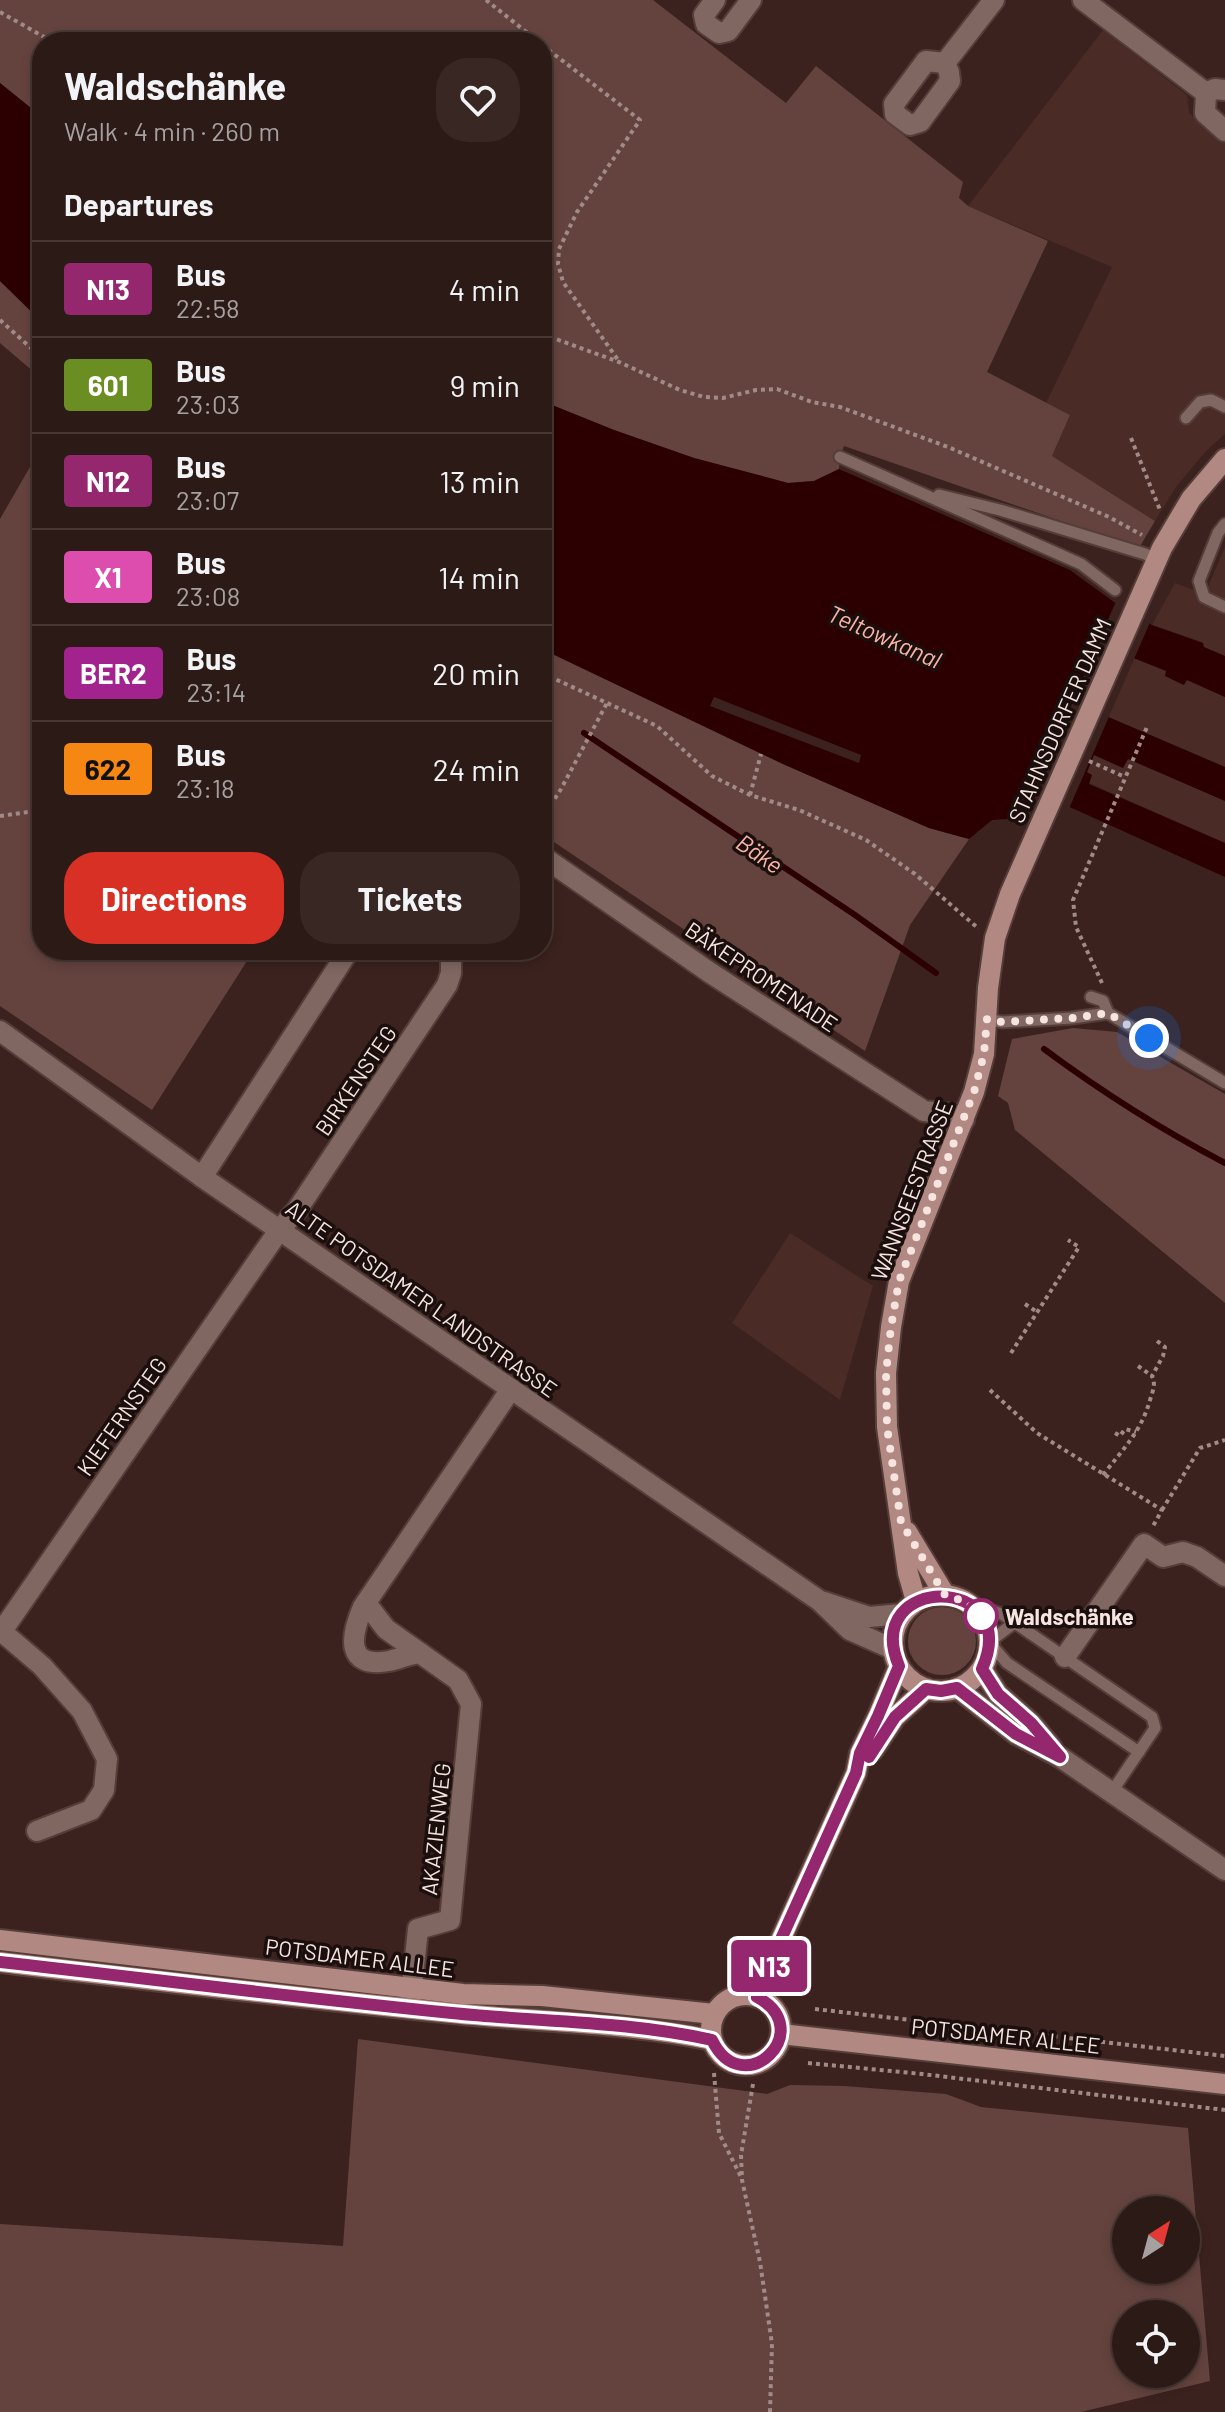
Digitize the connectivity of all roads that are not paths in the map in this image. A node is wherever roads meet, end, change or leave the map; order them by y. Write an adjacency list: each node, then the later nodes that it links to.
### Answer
1 (715, 0): 2 (street)
2 (751, 0)
3 (994, 0): 5 (street)
4 (1083, 0): 6 (street)
5 (945, 63)
6 (1215, 92): 7 (street)
7 (1225, 131)
8 (1225, 407): 9 (lane)
9 (1186, 418)
10 (840, 457): 12 (lane)
11 (1225, 459): 14 (street, STAHNSDORFER DAMM)
12 (908, 487): 14 (lane); 15 (lane)
13 (1225, 524): 16 (lane)
14 (1157, 560): 22 (street, STAHNSDORFER DAMM)
15 (1115, 590)
16 (1225, 607)
17 (552, 863): 25 (street, BÄKEPROMENADE)
18 (343, 960): 26 (street)
19 (451, 960): 27 (street, BIRKENSTEG)
20 (1091, 997): 21 (lane)
21 (1108, 1013): 22 (lane); 24 (lane)
22 (987, 1019): 25 (street, WANNSEESTRASSE)
23 (0, 1031): 26 (street, ALTE POTSDAMER LANDSTRASSE)
24 (1225, 1083)
25 (964, 1120): 29 (street, WANNSEESTRASSE)
26 (202, 1177): 27 (street, ALTE POTSDAMER LANDSTRASSE)
27 (280, 1229): 28 (street, ALTE POTSDAMER LANDSTRASSE); 37 (street, KIEFERNSTEG)
28 (511, 1389): 32 (street, ALTE POTSDAMER LANDSTRASSE); 33 (street)
29 (901, 1522): 31 (street, WANNSEESTRASSE); 35 (street, WANNSEESTRASSE)
30 (1225, 1576): 40 (street)
31 (945, 1595): 34 (street); 35 (street)
32 (820, 1601): 35 (street, ALTE POTSDAMER LANDSTRASSE); 41 (street, ALTE POTSDAMER LANDSTRASSE)
33 (366, 1603): 39 (street, AKAZIENWEG); 39 (street)
34 (971, 1605): 36 (lane); 38 (street)
35 (909, 1607): 41 (street)
36 (1014, 1623): 38 (lane); 40 (lane)
37 (1, 1630): 50 (street)
38 (989, 1642): 42 (lane); 43 (street)
39 (420, 1653): 55 (street, AKAZIENWEG)
40 (1065, 1657): 46 (lane)
41 (896, 1658): 45 (street); 48 (street)
42 (1007, 1663): 43 (lane); 46 (lane)
43 (982, 1669): 44 (street); 47 (street)
44 (957, 1688): 45 (street); 47 (street)
45 (926, 1689): 48 (street)
46 (1139, 1752): 49 (lane)
47 (1060, 1757): 49 (street)
48 (856, 1773): 54 (street)
49 (1111, 1793): 51 (street)
50 (37, 1831)
51 (1225, 1870)
52 (0, 1940): 55 (street, POTSDAMER ALLEE)
53 (0, 1962): 55 (street, POTSDAMER ALLEE)
54 (757, 1997): 56 (street); 57 (street)
55 (411, 1998): 56 (street, POTSDAMER ALLEE); 58 (street, POTSDAMER ALLEE)
56 (714, 2014): 58 (street)
57 (781, 2034): 58 (street); 59 (street, POTSDAMER ALLEE)
58 (712, 2040)
59 (1225, 2084)

